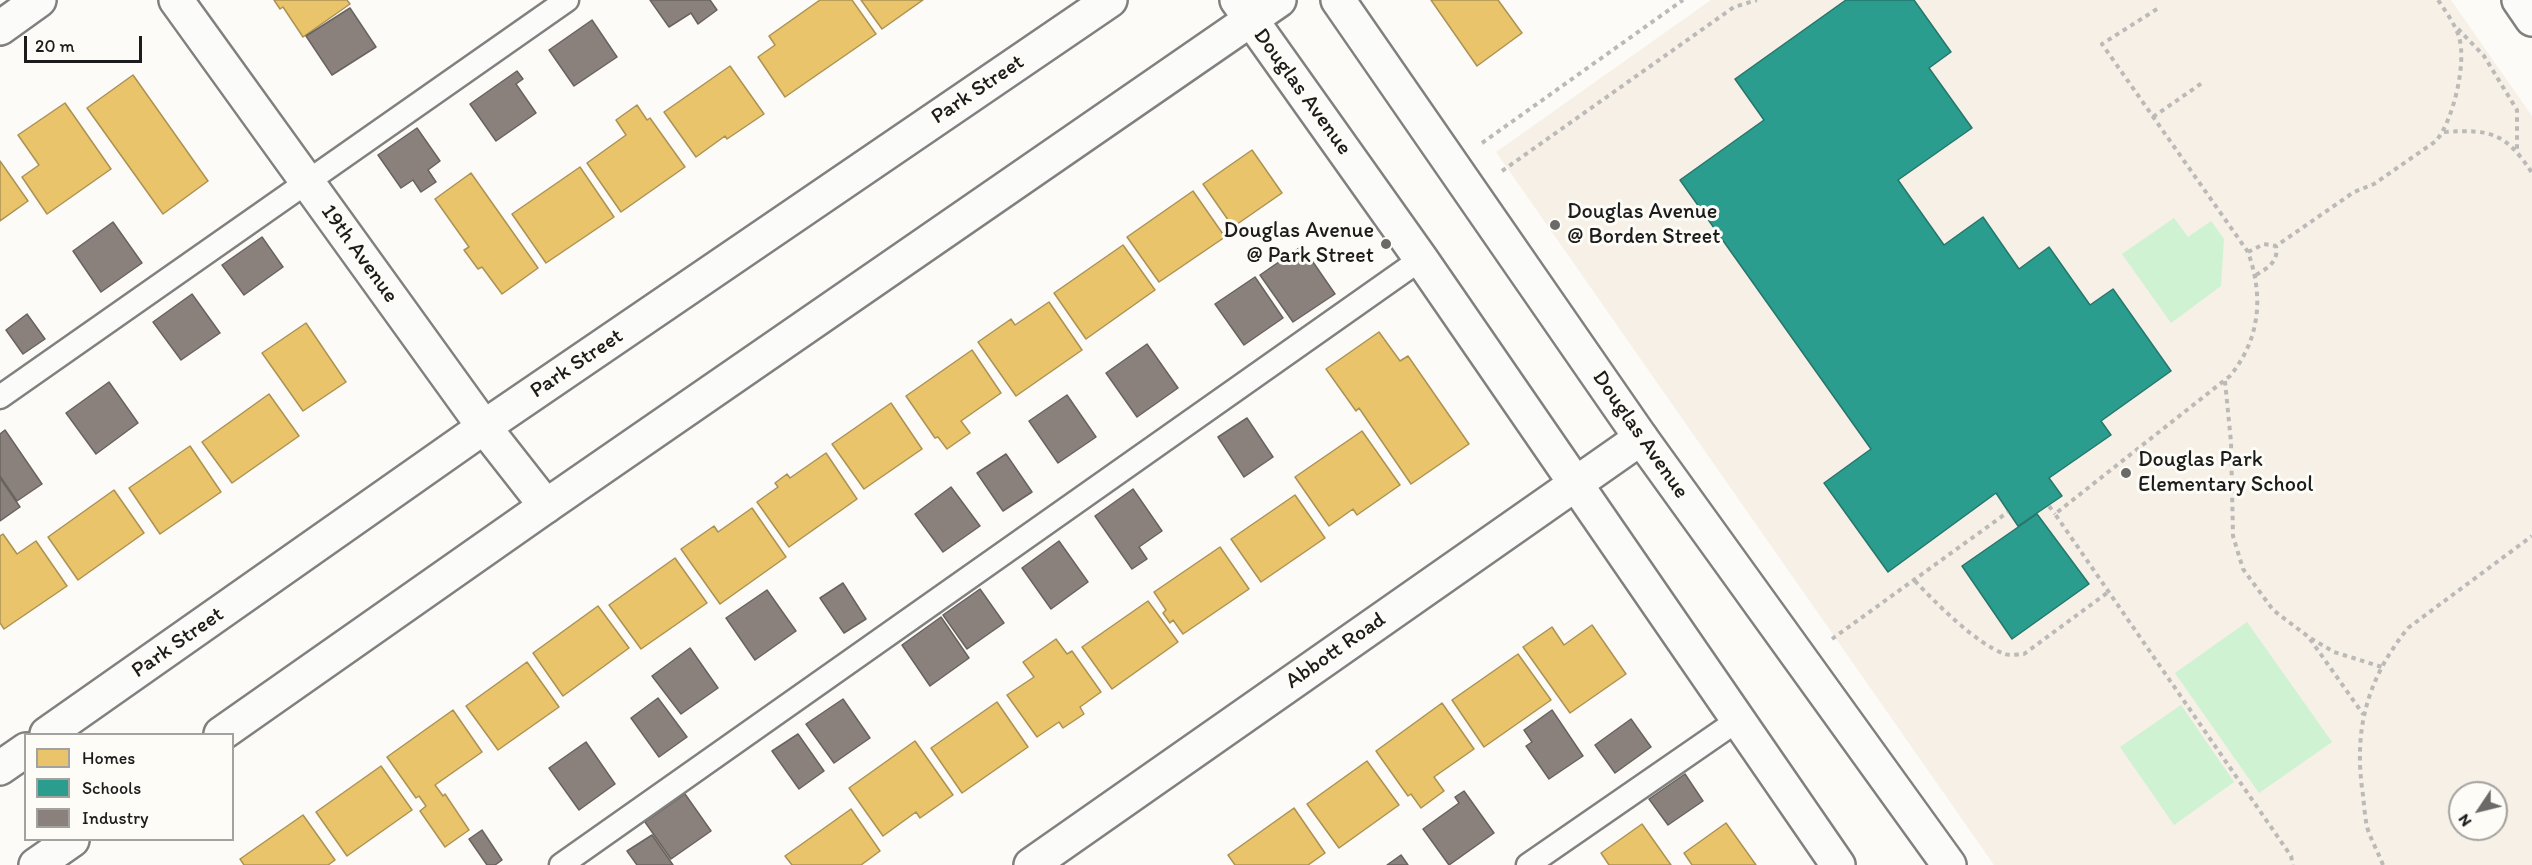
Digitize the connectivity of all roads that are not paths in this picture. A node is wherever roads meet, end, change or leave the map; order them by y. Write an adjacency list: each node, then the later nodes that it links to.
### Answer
1 (39, 0): 10 (street)
2 (176, 0): 11 (street, 19th Avenue)
3 (567, 0): 11 (lane)
4 (1110, 0): 14 (street, Park Street)
5 (1279, 0): 8 (street)
6 (1338, 0): 15 (street, Douglas Avenue)
7 (2519, 0): 9 (street)
8 (1244, 10): 12 (street, Douglas Avenue); 17 (street)
9 (2532, 19)
10 (0, 28)
11 (307, 182): 13 (lane); 14 (street, 19th Avenue)
12 (1421, 259): 16 (street, Douglas Avenue); 25 (lane)
13 (0, 398)
14 (484, 428): 17 (street, 19th Avenue); 19 (street, Park Street)
15 (1641, 438): 16 (street, Abbott Road); 29 (street, Douglas Avenue)
16 (1575, 483): 18 (street, Douglas Avenue); 26 (street, Abbott Road)
17 (546, 506): 20 (street)
18 (1738, 720): 27 (lane); 28 (street, Douglas Avenue)
19 (50, 733)
20 (224, 733)
21 (24, 751): 22 (street)
22 (0, 768)
23 (71, 841): 24 (street)
24 (36, 865)
25 (561, 865)
26 (1031, 865)
27 (1528, 865)
28 (1838, 865)
29 (1949, 865)

